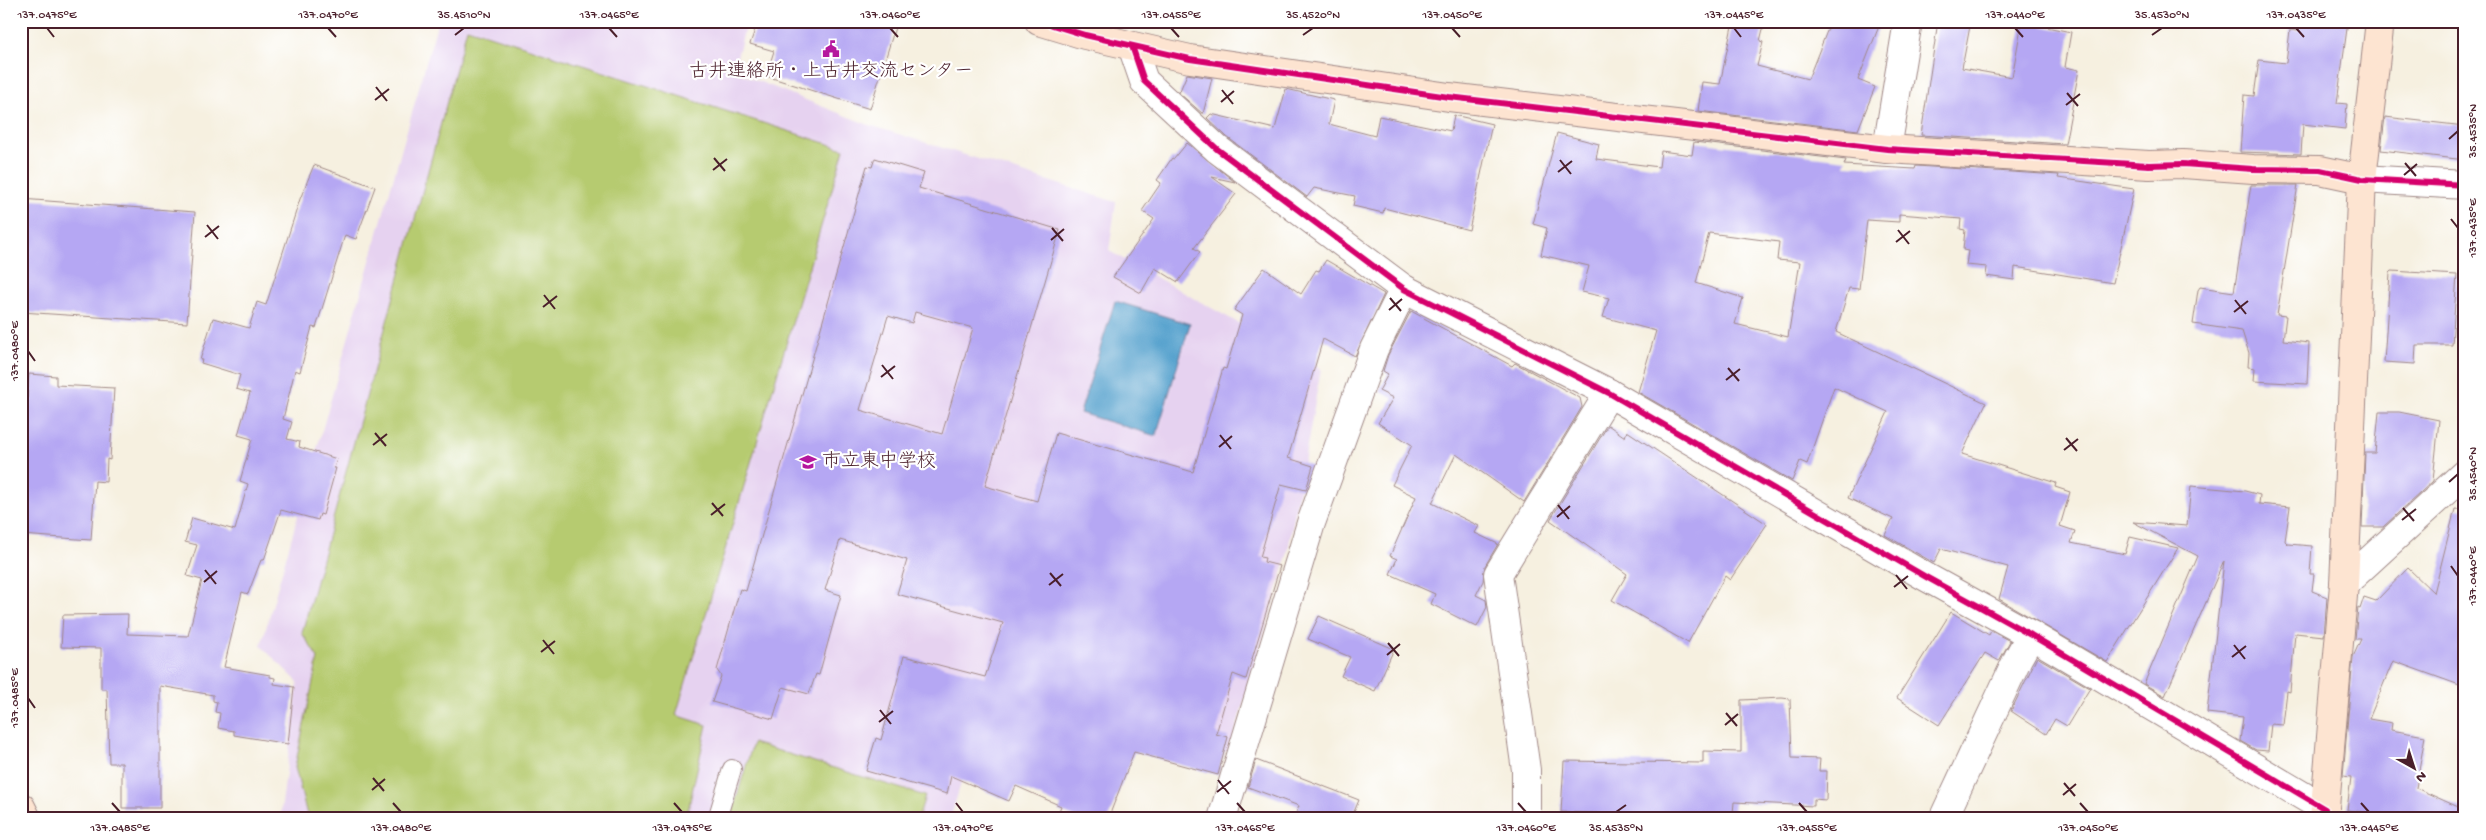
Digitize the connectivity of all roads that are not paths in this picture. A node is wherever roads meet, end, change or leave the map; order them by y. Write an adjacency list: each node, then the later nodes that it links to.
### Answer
1 (1039, 21): 4 (street)
2 (1908, 21): 5 (street)
3 (2380, 21): 6 (street)
4 (1132, 46): 5 (street); 8 (street)
5 (1887, 149): 6 (street)
6 (2362, 179): 7 (street); 11 (street)
7 (2465, 185)
8 (1404, 289): 9 (street); 18 (street)
9 (1609, 393): 12 (street); 19 (street)
10 (2465, 473): 11 (street)
11 (2344, 584): 15 (street)
12 (2031, 635): 15 (street); 20 (street)
13 (732, 769): 17 (lane)
14 (21, 807): 16 (street)
15 (2324, 814)
16 (27, 819)
17 (717, 819)
18 (1222, 819)
19 (1526, 819)
20 (1943, 819)

